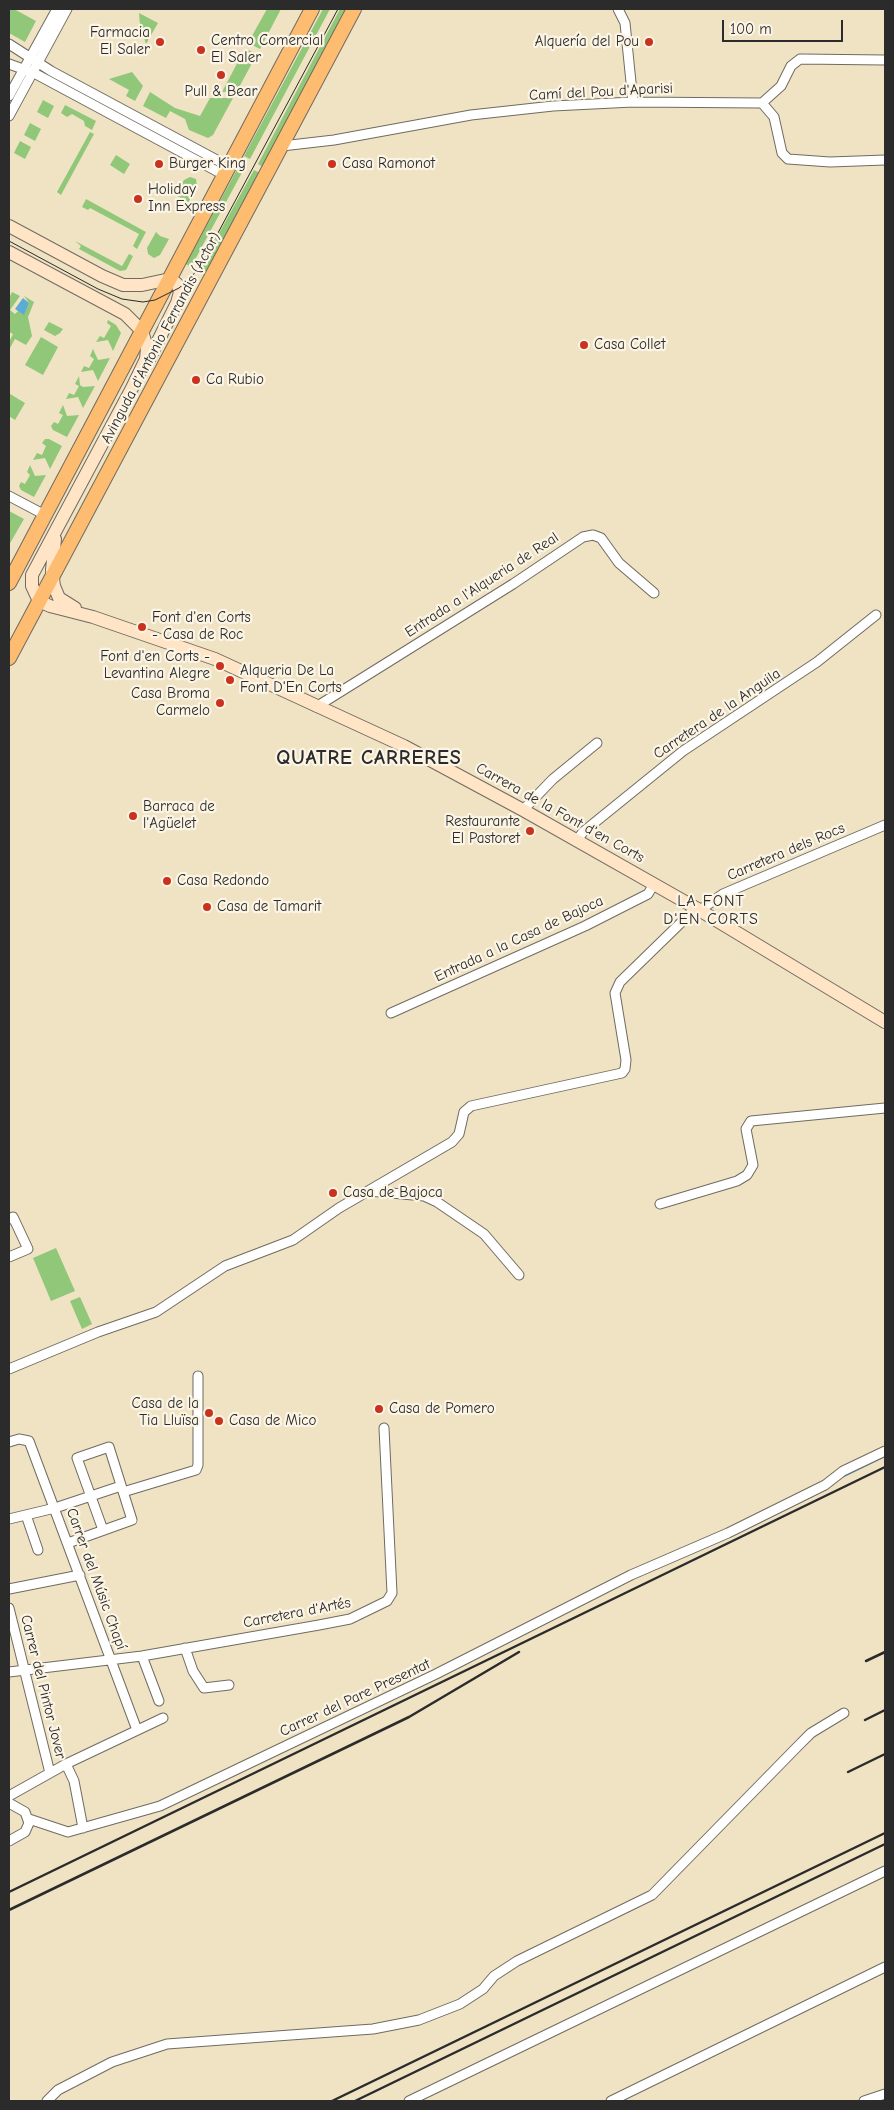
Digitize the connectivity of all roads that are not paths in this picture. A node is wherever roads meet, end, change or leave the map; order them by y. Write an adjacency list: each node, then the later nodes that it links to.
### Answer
1 (57, 9): 7 (street)
2 (66, 9): 7 (street)
3 (312, 9): 17 (main road, Avinguda d'Antonio Ferrandis (Actor))
4 (354, 9): 15 (main road, Avinguda d'Antonio Ferrandis (Actor))
5 (618, 9): 12 (street)
6 (9, 44): 7 (street)
7 (34, 60): 10 (street); 17 (street)
8 (885, 60): 13 (street)
9 (9, 64): 10 (street)
10 (28, 71): 11 (street); 14 (street); 17 (street)
11 (9, 96)
12 (632, 102): 13 (street, Camí del Pou d'Aparisi); 15 (street, Camí del Pou d'Aparisi)
13 (762, 103): 16 (street)
14 (9, 116)
15 (282, 146): 26 (main road, Avinguda d'Antonio Ferrandis (Actor))
16 (885, 160)
17 (226, 171): 20 (main road, Avinguda d'Antonio Ferrandis (Actor))
18 (9, 226): 20 (street)
19 (9, 252): 21 (street)
20 (170, 279): 21 (main road, Avinguda d'Antonio Ferrandis (Actor)); 22 (street, Avinguda d'Antonio Ferrandis (Actor))
21 (142, 331): 22 (street, Avinguda d'Antonio Ferrandis (Actor)); 24 (main road, Avinguda d'Antonio Ferrandis (Actor))
22 (132, 388): 25 (street, Avinguda d'Antonio Ferrandis (Actor))
23 (9, 496): 24 (street)
24 (45, 515): 27 (main road, Avinguda d'Antonio Ferrandis (Actor))
25 (60, 522): 26 (street, Avinguda d'Antonio Ferrandis (Actor)); 29 (street, Avinguda d'Antonio Ferrandis (Actor))
26 (52, 576): 29 (main road, Avinguda d'Antonio Ferrandis (Actor)); 31 (street)
27 (9, 583)
28 (654, 593): 33 (street, Entrada a l'Alqueria de Real)
29 (40, 601): 31 (street); 32 (main road, Avinguda d'Antonio Ferrandis (Actor))
30 (876, 616): 37 (street, Carretera de la Anguila)
31 (93, 617): 33 (street, Carrera de la Font d'en Corts)
32 (9, 658)
33 (316, 707): 35 (street, Carrera de la Font d'en Corts)
34 (597, 743): 35 (street)
35 (522, 810): 37 (street, Carrera de la Font d'en Corts)
36 (885, 825): 39 (street, Carretera dels Rocs)
37 (577, 840): 38 (street, Carrera de la Font d'en Corts)
38 (654, 884): 39 (street, Carrera de la Font d'en Corts); 40 (street, Entrada a la Casa de Bajoca)
39 (698, 909): 41 (street, Carrera de la Font d'en Corts); 43 (street, Carretera dels Rocs)
40 (390, 1012)
41 (885, 1022)
42 (885, 1108): 44 (street)
43 (369, 1191): 47 (street); 48 (street)
44 (660, 1204)
45 (11, 1218): 46 (street)
46 (9, 1257)
47 (519, 1275)
48 (9, 1369)
49 (198, 1376): 53 (street)
50 (384, 1428): 64 (street, Carretera d'Artés)
51 (9, 1442): 55 (street, Carrer del Músic Chapí)
52 (885, 1451): 79 (street, Carrer del Pare Presentat)
53 (122, 1489): 54 (street); 54 (street); 58 (street)
54 (90, 1496): 55 (street); 58 (street)
55 (55, 1508): 56 (street); 59 (street, Carrer del Músic Chapí)
56 (26, 1515): 57 (street); 60 (street)
57 (9, 1519)
58 (103, 1530): 59 (street)
59 (68, 1543): 61 (street, Carrer del Músic Chapí)
60 (38, 1550)
61 (80, 1575): 62 (street); 66 (street, Carrer del Músic Chapí)
62 (9, 1589)
63 (9, 1608): 67 (street, Carrer del Pintor Jover)
64 (185, 1648): 65 (street, Carretera d'Artés); 69 (street)
65 (142, 1656): 66 (street, Carretera d'Artés); 70 (street)
66 (112, 1660): 67 (street, Carretera d'Artés); 73 (street, Carrer del Músic Chapí)
67 (25, 1670): 68 (street, Carretera d'Artés); 75 (street, Carrer del Pintor Jover)
68 (9, 1672)
69 (229, 1684)
70 (159, 1700)
71 (844, 1713): 84 (street)
72 (163, 1718): 73 (street)
73 (137, 1730): 74 (street)
74 (66, 1764): 75 (street); 79 (street)
75 (50, 1773): 76 (street)
76 (9, 1796)
77 (9, 1803): 78 (street, Carrer del Pare Presentat)
78 (29, 1819): 79 (street, Carrer del Pare Presentat); 80 (street)
79 (83, 1828)
80 (9, 1841)
81 (885, 1871): 85 (street)
82 (885, 1967): 86 (street)
83 (885, 2094): 87 (street)
84 (47, 2101)
85 (409, 2101)
86 (611, 2101)
87 (864, 2101)

